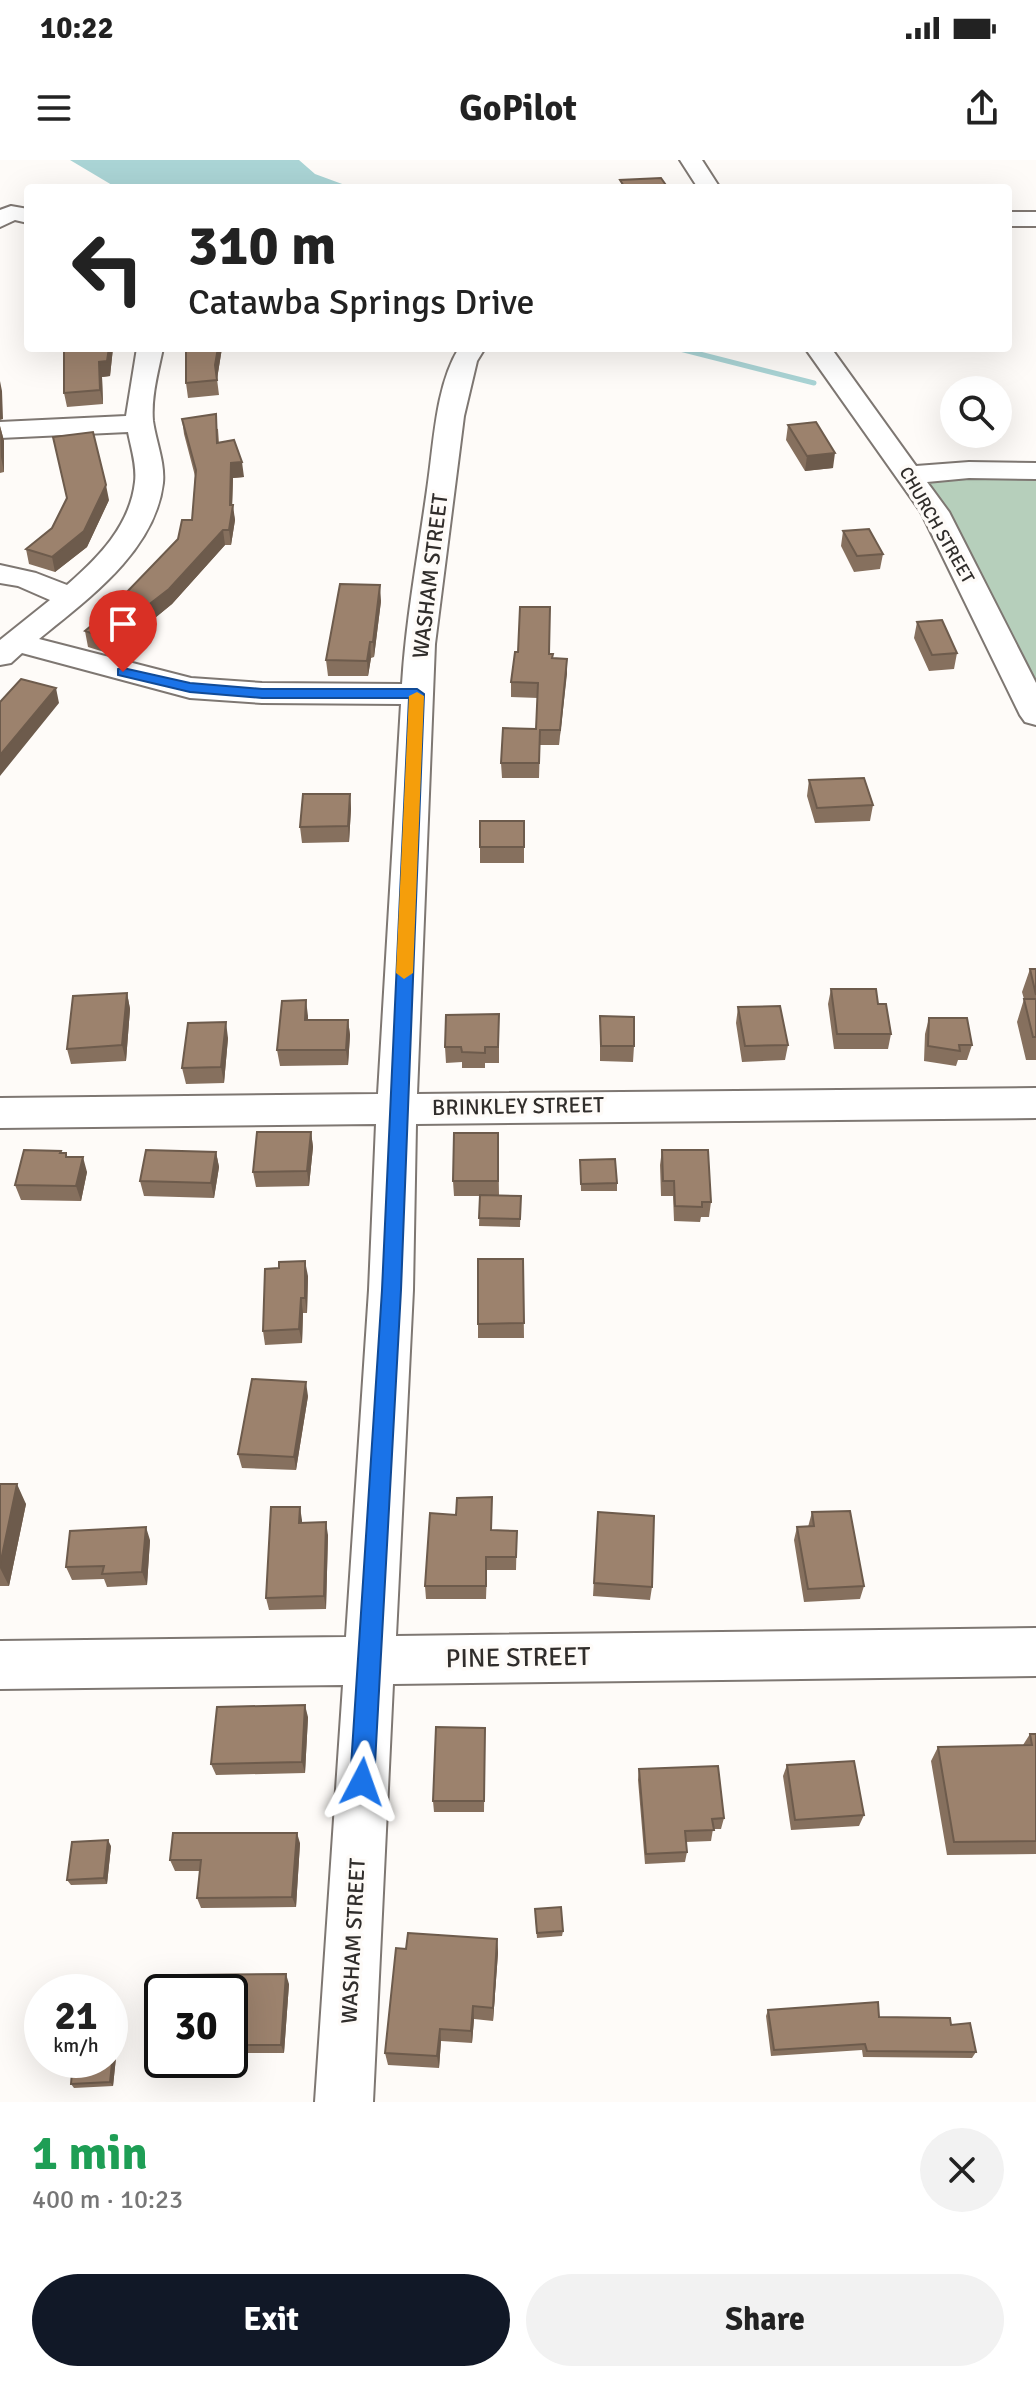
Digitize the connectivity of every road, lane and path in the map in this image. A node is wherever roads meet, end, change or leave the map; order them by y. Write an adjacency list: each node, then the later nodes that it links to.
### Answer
1 (691, 160): 2 (street)
2 (706, 184)
3 (1012, 219): 4 (street)
4 (1036, 219)
5 (149, 352): 8 (street)
6 (470, 352): 15 (street, WASHAM STREET)
7 (821, 352): 11 (street, CHURCH STREET)
8 (140, 423): 9 (street); 13 (street)
9 (0, 430)
10 (1036, 471): 11 (street)
11 (910, 475): 16 (street, CHURCH STREET)
12 (0, 574): 13 (street)
13 (69, 597): 14 (street)
14 (7, 649): 15 (street)
15 (417, 694): 18 (street, WASHAM STREET)
16 (1036, 715)
17 (1036, 1103): 18 (street, BRINKLEY STREET)
18 (398, 1109): 19 (street, BRINKLEY STREET); 21 (street, WASHAM STREET)
19 (0, 1113)
20 (1036, 1652): 21 (street, PINE STREET)
21 (370, 1661): 22 (street, PINE STREET); 23 (street, WASHAM STREET)
22 (0, 1665)
23 (344, 2102)

